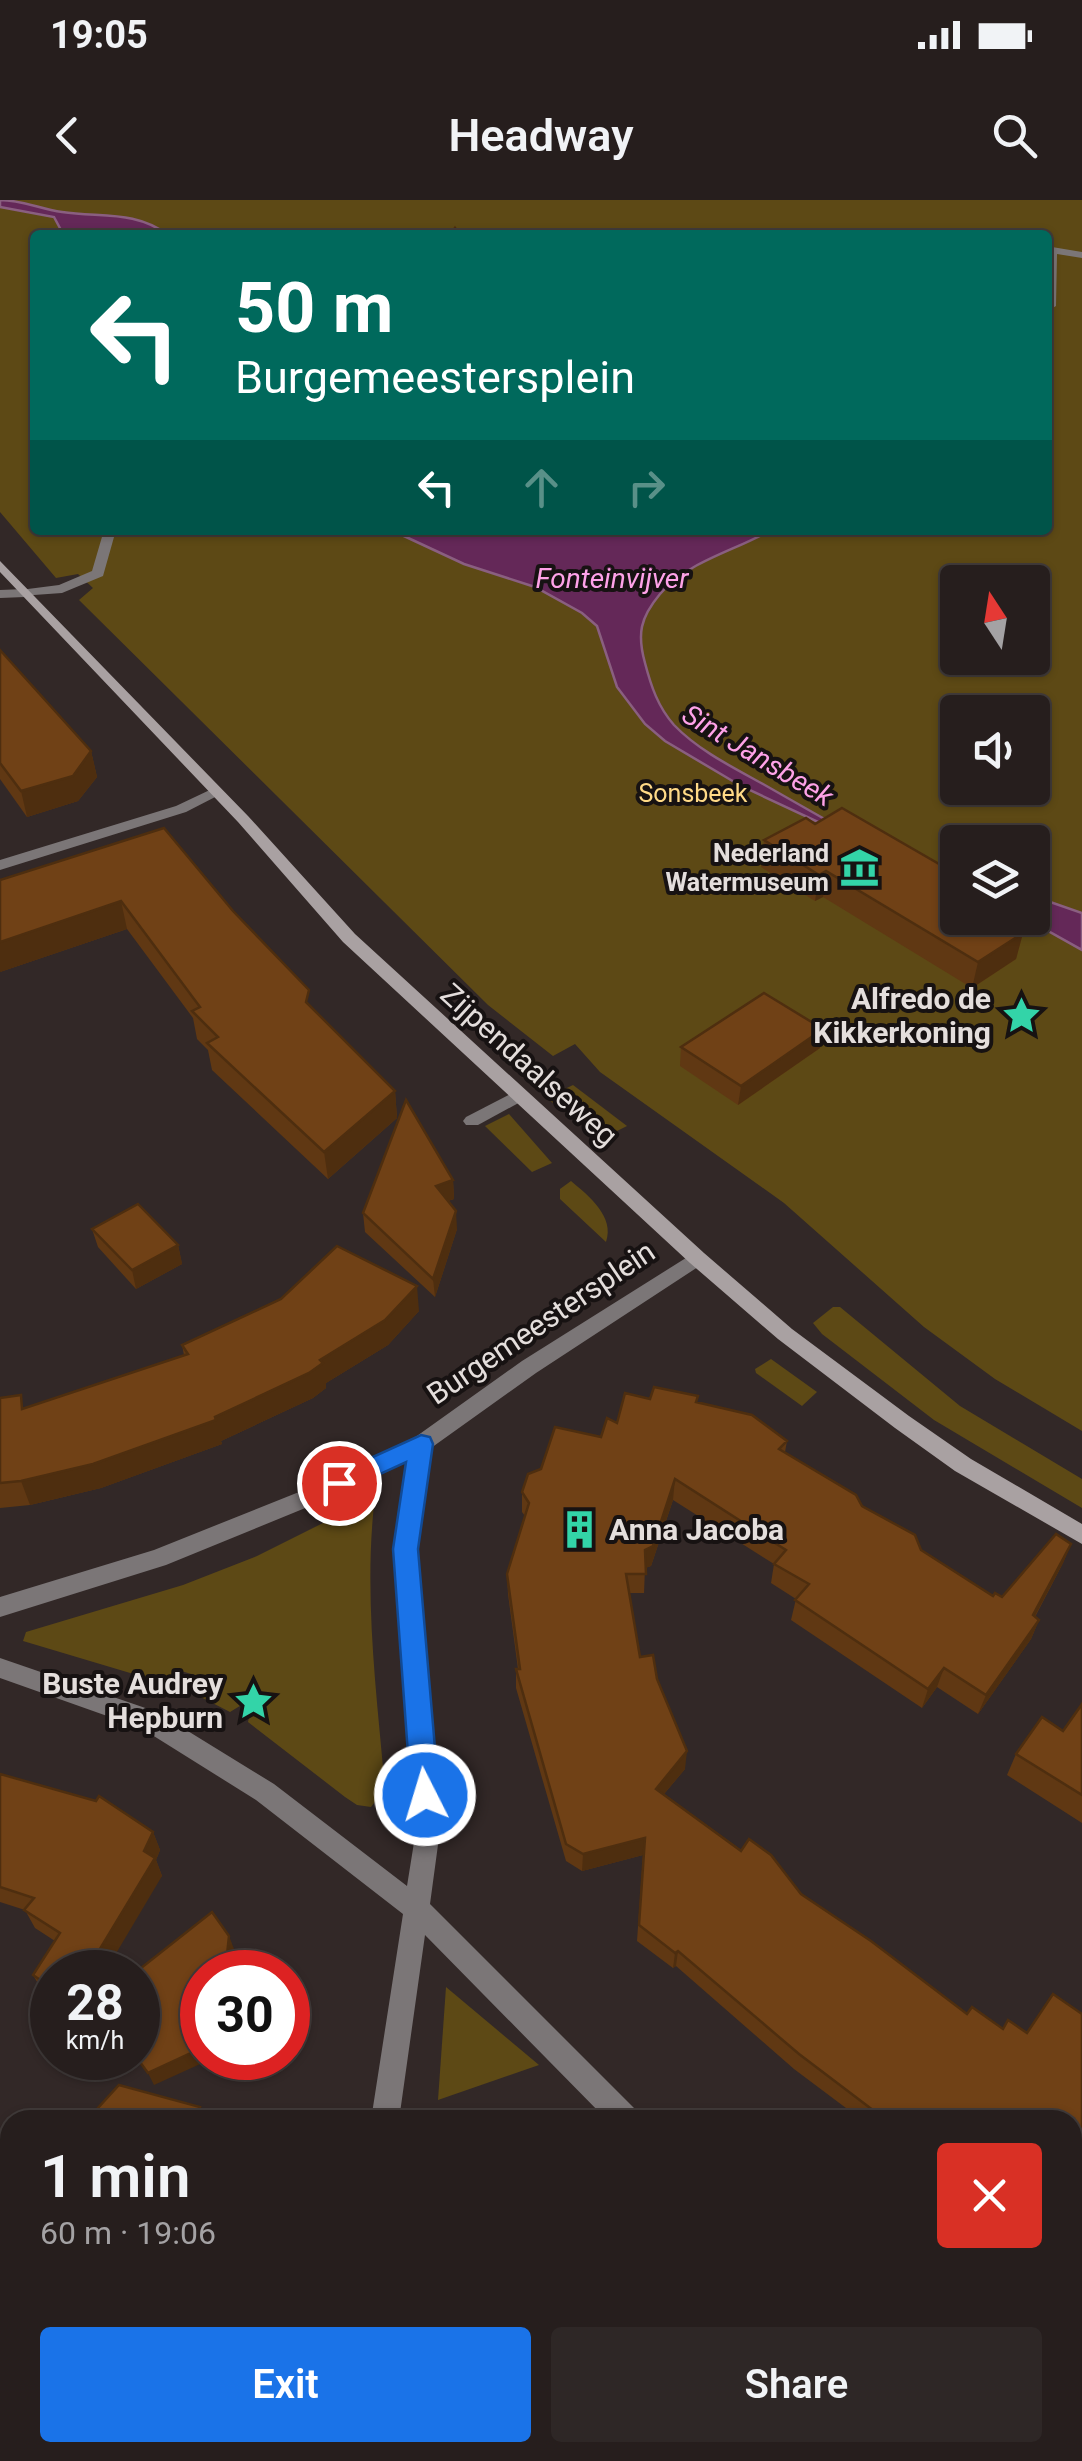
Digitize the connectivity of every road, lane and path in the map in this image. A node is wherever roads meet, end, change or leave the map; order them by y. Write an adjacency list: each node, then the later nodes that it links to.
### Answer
1 (1052, 250): 2 (street)
2 (1082, 255)
3 (109, 535): 5 (street)
4 (0, 564): 5 (main road, Zijpendaalseweg)
5 (25, 592): 6 (street); 7 (main road, Zijpendaalseweg)
6 (0, 594)
7 (214, 792): 8 (street); 9 (main road, Zijpendaalseweg)
8 (0, 866)
9 (518, 1096): 10 (street); 11 (main road, Zijpendaalseweg)
10 (472, 1121)
11 (698, 1258): 12 (street, Burgemeestersplein); 13 (main road, Zijpendaalseweg)
12 (421, 1444): 14 (street, Burgemeestersplein); 16 (street, Burgemeestersplein)
13 (1082, 1535)
14 (0, 1608)
15 (0, 1668): 16 (street)
16 (416, 1908): 17 (street, Burgemeestersplein); 18 (street)
17 (386, 2110)
18 (616, 2110)

